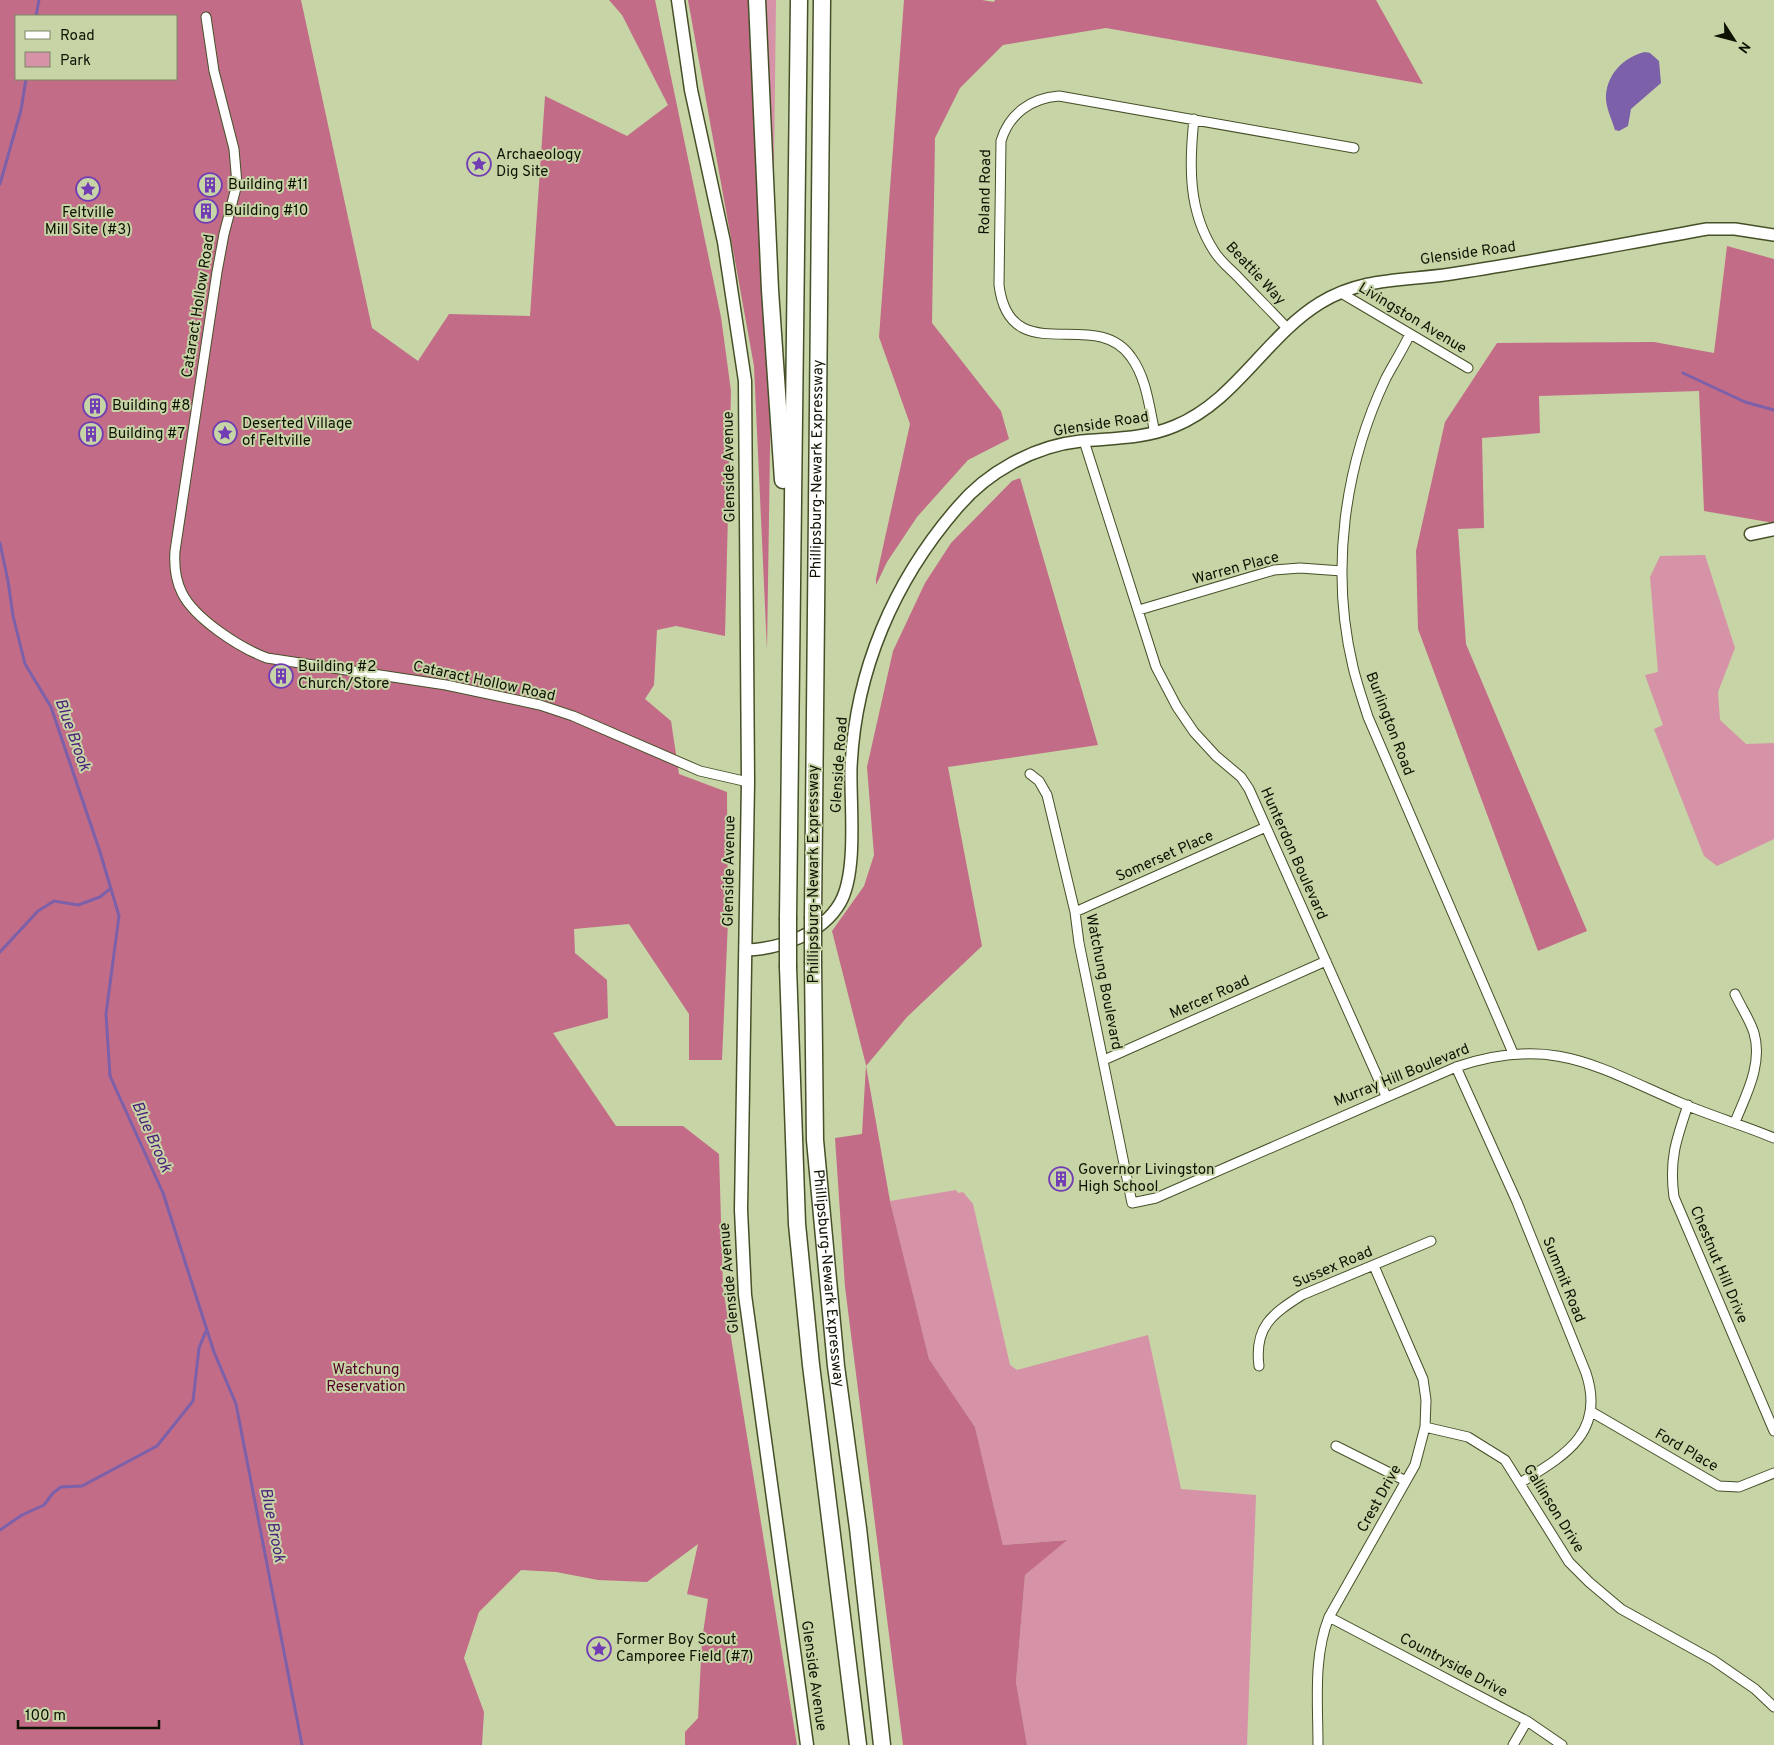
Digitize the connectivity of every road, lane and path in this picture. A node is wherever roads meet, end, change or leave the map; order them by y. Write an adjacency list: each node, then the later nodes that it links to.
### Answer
1 (678, 0): 21 (main road, Glenside Avenue)
2 (757, 0): 18 (highway)
3 (799, 0): 18 (highway, Phillipsburg-Newark Expressway)
4 (822, 0): 50 (highway, Phillipsburg-Newark Expressway, bridge)
5 (206, 17): 21 (street, Cataract Hollow Road)
6 (1194, 119): 7 (street, Roland Road); 10 (street, Beattie Way); 13 (street, Roland Road)
7 (1354, 148)
8 (1774, 235): 9 (street, Glenside Road)
9 (1341, 293): 10 (street, Glenside Road); 11 (street, Livingston Avenue)
10 (1288, 329): 13 (street, Glenside Road)
11 (1410, 334): 12 (street, Livingston Avenue); 17 (street, Burlington Road)
12 (1468, 368)
13 (1155, 432): 14 (street, Glenside Road)
14 (1084, 441): 19 (street, Hunterdon Boulevard); 24 (street, Glenside Road)
15 (1774, 529): 16 (main road)
16 (1751, 534)
17 (1342, 571): 19 (street, Warren Place); 27 (street, Burlington Road)
18 (790, 592): 49 (highway, Phillipsburg-Newark Expressway, bridge)
19 (1139, 610): 22 (street, Hunterdon Boulevard)
20 (1030, 774): 23 (street, Watchung Boulevard)
21 (748, 782): 24 (main road, Glenside Avenue)
22 (1266, 827): 23 (street, Somerset Place); 25 (street, Hunterdon Boulevard)
23 (1075, 912): 28 (street, Watchung Boulevard)
24 (746, 950): 48 (main road, Glenside Avenue)
25 (1326, 961): 28 (street, Mercer Road); 30 (street, Hunterdon Boulevard)
26 (1736, 994): 32 (street)
27 (1512, 1053): 29 (street, Murray Hill Boulevard); 31 (street, Murray Hill Boulevard)
28 (1104, 1060): 34 (street, Watchung Boulevard)
29 (1456, 1067): 30 (street, Murray Hill Boulevard); 38 (street, Summit Road)
30 (1386, 1096): 34 (street, Murray Hill Boulevard)
31 (1688, 1106): 32 (street, Murray Hill Boulevard); 40 (street, Chestnut Hill Drive)
32 (1734, 1122): 33 (street, Murray Hill Boulevard)
33 (1774, 1138)
34 (1132, 1203)
35 (1431, 1241): 36 (street, Sussex Road)
36 (1374, 1266): 37 (street, Sussex Road); 39 (street, Crest Drive)
37 (1259, 1366)
38 (1590, 1411): 42 (street, Ford Place); 44 (street, Summit Road)
39 (1425, 1427): 43 (street, Crest Drive); 44 (street, Gallinson Drive)
40 (1774, 1431)
41 (1336, 1446): 43 (street)
42 (1774, 1473)
43 (1406, 1481): 45 (street, Crest Drive)
44 (1520, 1483): 46 (street, Gallinson Drive)
45 (1329, 1616): 47 (street, Countryside Drive); 51 (street, Crest Drive)
46 (1774, 1707)
47 (1527, 1721): 52 (street); 53 (street, Countryside Drive)
48 (807, 1745)
49 (858, 1745)
50 (882, 1745)
51 (1318, 1745)
52 (1513, 1745)
53 (1562, 1745)

